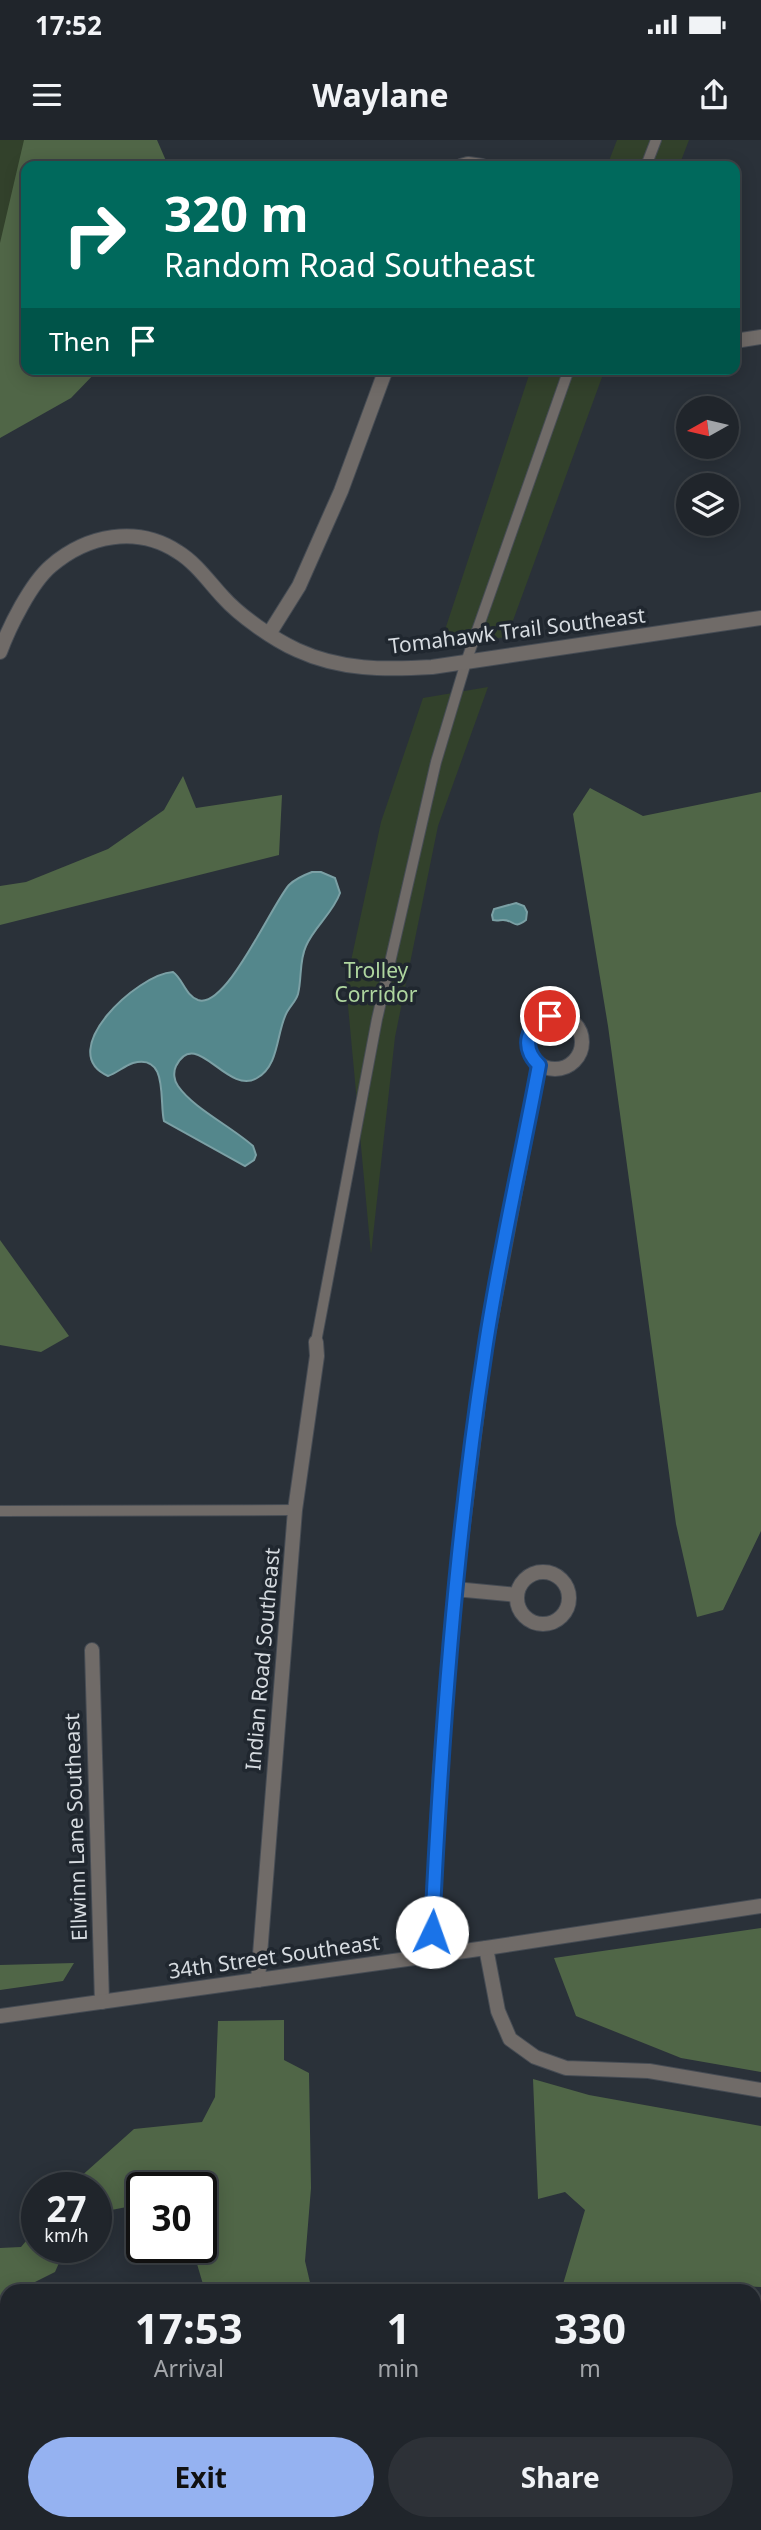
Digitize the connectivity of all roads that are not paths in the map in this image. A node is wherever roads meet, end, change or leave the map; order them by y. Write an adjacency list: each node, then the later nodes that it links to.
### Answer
1 (656, 140): 2 (lane)
2 (648, 161)
3 (761, 337): 4 (street)
4 (740, 340)
5 (384, 375): 8 (street)
6 (567, 375): 10 (lane)
7 (761, 618): 10 (street, Tomahawk Trail Southeast)
8 (269, 634): 9 (street, Tomahawk Trail Southeast); 10 (street, Tomahawk Trail Southeast)
9 (0, 652)
10 (466, 662): 12 (lane)
11 (539, 1065): 15 (street)
12 (316, 1342): 13 (street, Indian Road Southeast)
13 (295, 1510): 14 (lane); 21 (street, Indian Road Southeast)
14 (0, 1511)
15 (455, 1588): 16 (street); 20 (street)
16 (517, 1595)
17 (92, 1650): 22 (street, Ellwinn Lane Southeast)
18 (761, 1906): 19 (street, 34th Street Southeast)
19 (486, 1948): 20 (street, 34th Street Southeast); 24 (street)
20 (435, 1955): 21 (street, 34th Street Southeast)
21 (258, 1980): 22 (street, 34th Street Southeast)
22 (102, 2002): 23 (street, 34th Street Southeast)
23 (0, 2016)
24 (761, 2090)

